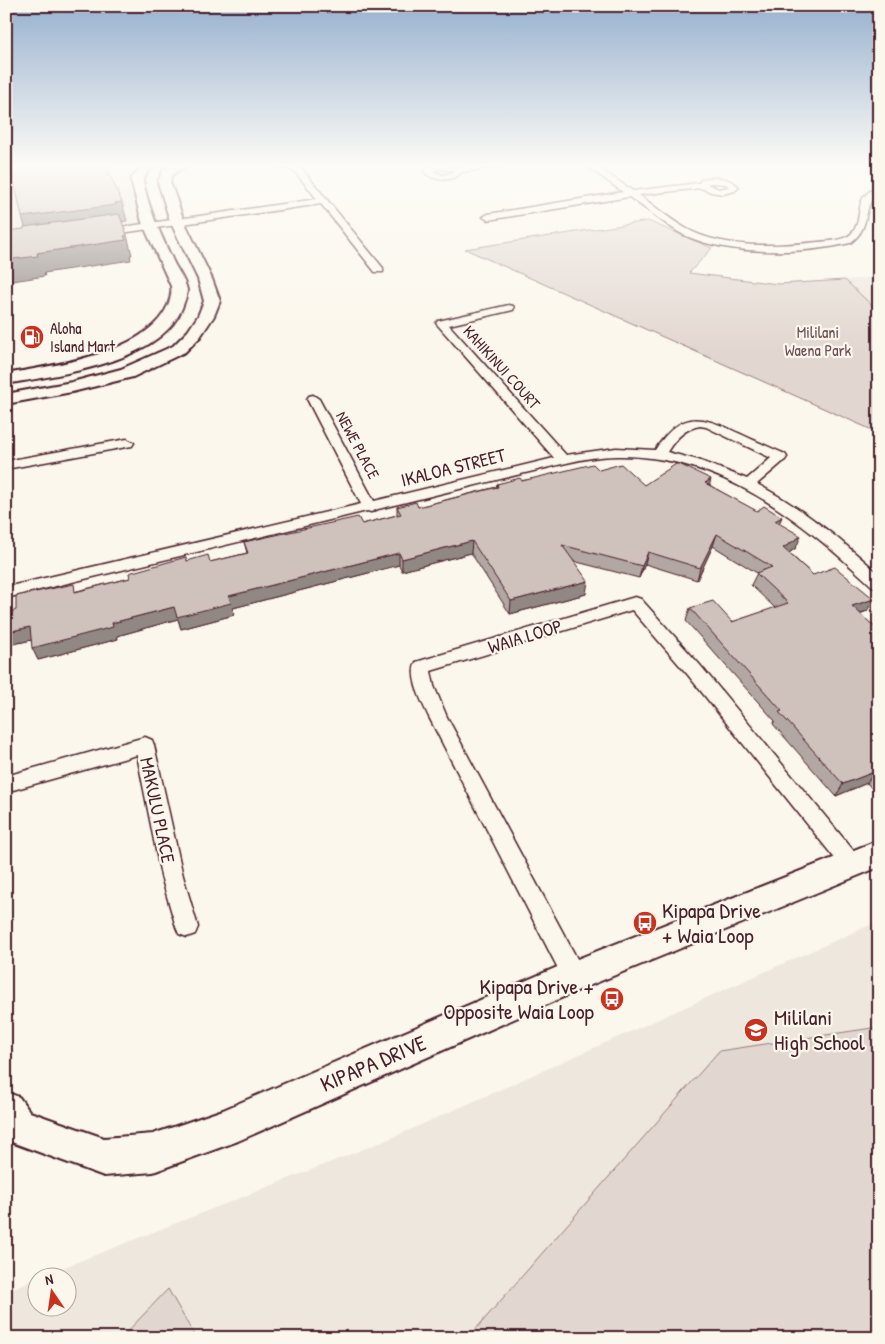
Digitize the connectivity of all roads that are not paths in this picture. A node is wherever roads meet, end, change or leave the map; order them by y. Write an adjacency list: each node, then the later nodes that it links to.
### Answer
1 (149, 226): 10 (street)
2 (143, 227): 7 (street)
3 (180, 227): 11 (street)
4 (344, 227): 8 (street)
5 (678, 227): 6 (street)
6 (861, 227)
7 (95, 233)
8 (379, 270)
9 (509, 308): 15 (street, KAHIKINUI COURT)
10 (6, 379)
11 (6, 399)
12 (313, 399): 18 (street, NEWE PLACE)
13 (126, 443): 16 (street)
14 (659, 455): 15 (street, IKALOA STREET); 17 (street, IKALOA STREET); 17 (street)
15 (563, 460): 18 (street, IKALOA STREET)
16 (6, 465)
17 (748, 485): 19 (street, IKALOA STREET)
18 (371, 508): 20 (street, IKALOA STREET)
19 (879, 583)
20 (6, 594)
21 (6, 784): 23 (street, MAKULU PLACE)
22 (865, 858): 24 (street, KIPAPA DRIVE); 24 (street, WAIA LOOP)
23 (187, 927)
24 (574, 976): 25 (street, KIPAPA DRIVE)
25 (6, 1110)

